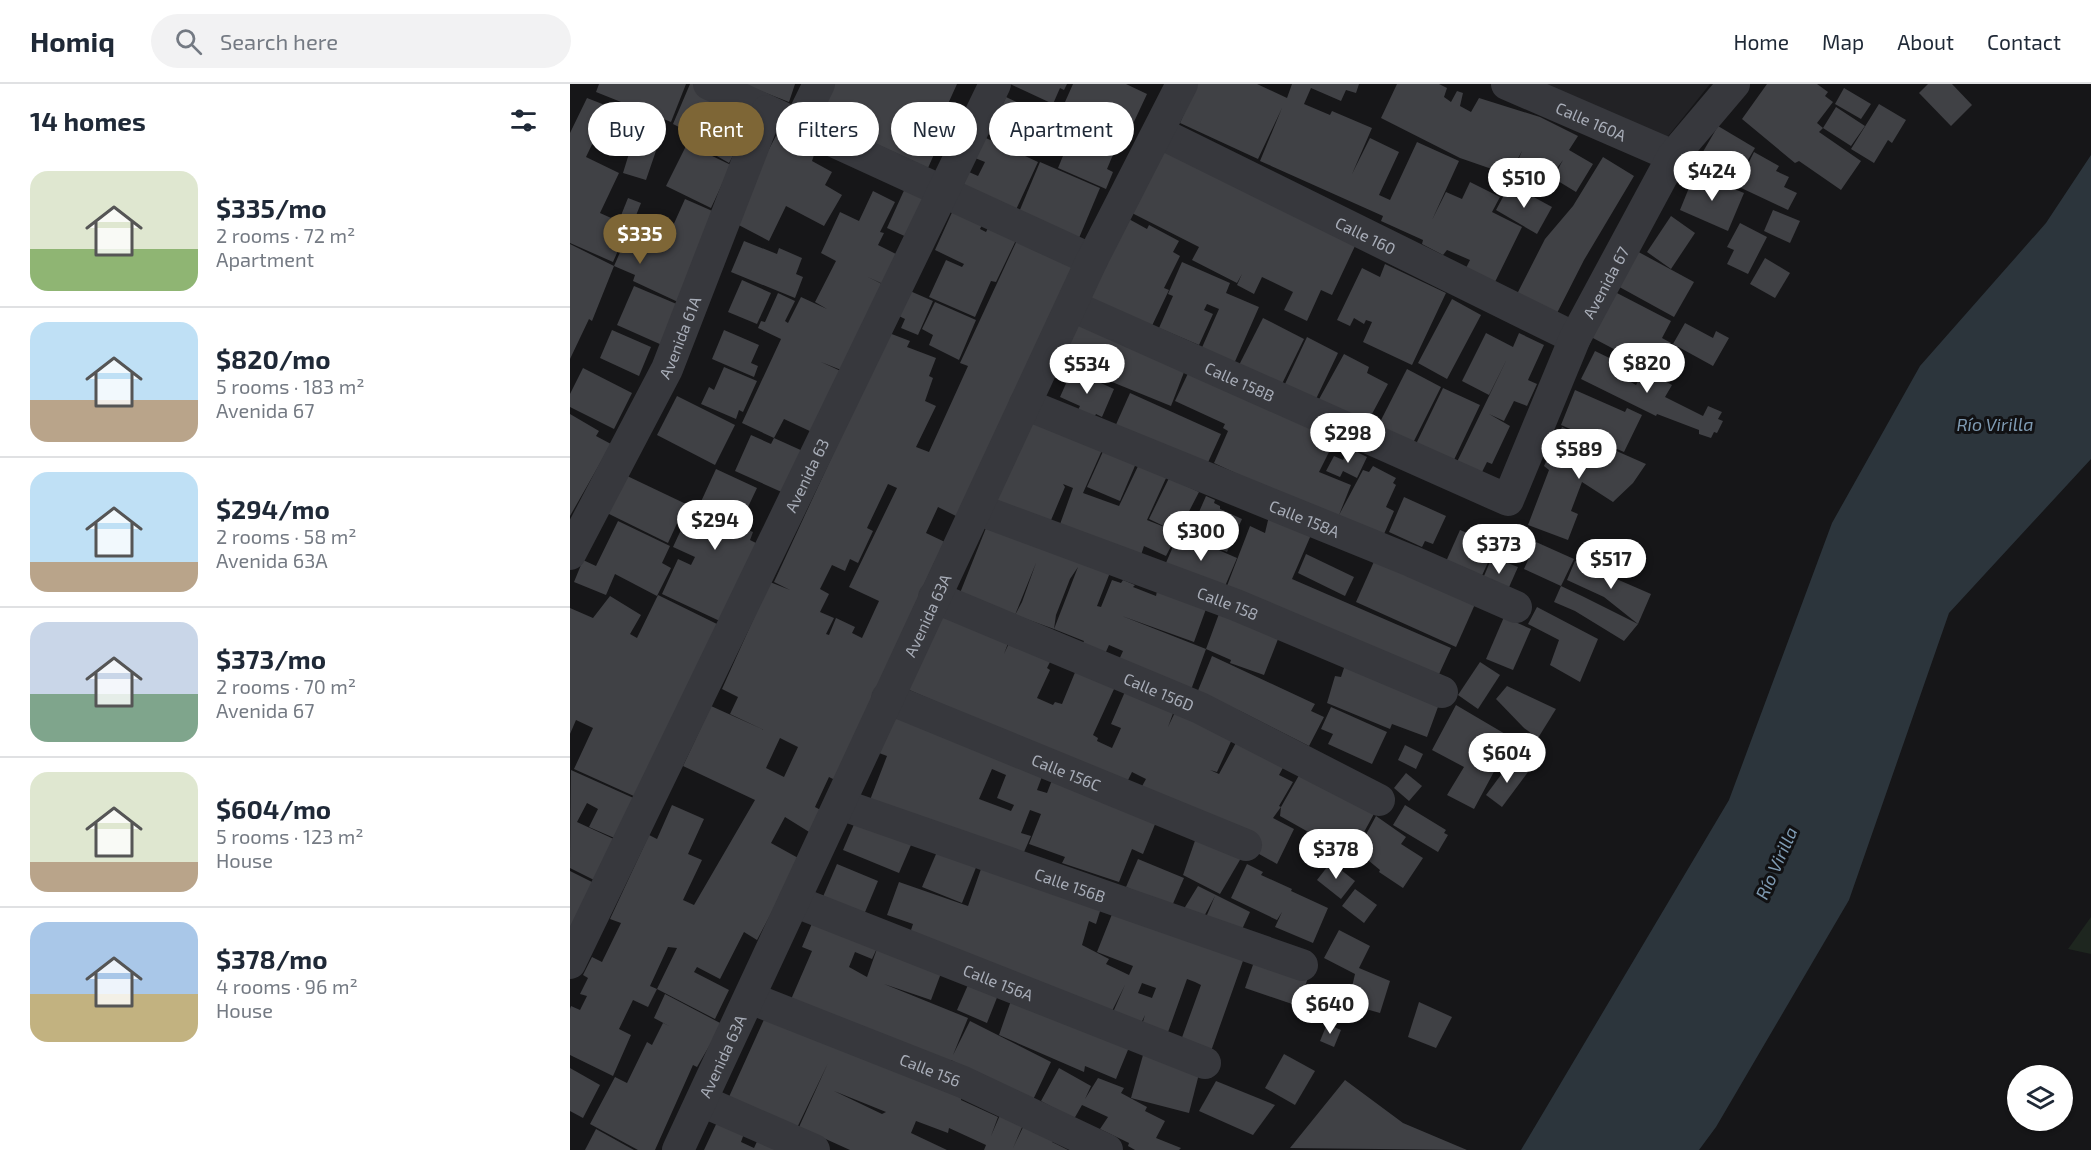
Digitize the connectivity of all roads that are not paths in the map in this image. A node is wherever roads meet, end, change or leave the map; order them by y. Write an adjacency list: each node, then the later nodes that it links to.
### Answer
1 (709, 84): 8 (street)
2 (819, 84): 7 (street)
3 (995, 84): 13 (street, Avenida 63)
4 (1182, 84): 10 (street, Avenida 63A)
5 (1508, 84): 12 (street, Calle 160A)
6 (1734, 84): 12 (street, Avenida 67)
7 (810, 102)
8 (767, 111): 9 (street); 20 (street, Avenida 61A)
9 (776, 115)
10 (1158, 132): 14 (street, Avenida 63A); 16 (street, Calle 160)
11 (867, 156): 13 (street)
12 (1673, 156): 16 (street, Avenida 67)
13 (943, 191): 14 (street); 29 (street, Avenida 63)
14 (1092, 260): 15 (street, Avenida 63A)
15 (1072, 306): 17 (street, Avenida 63A); 18 (street, Calle 158B)
16 (1575, 338): 18 (street, Avenida 67)
17 (1025, 404): 19 (street, Avenida 63A); 22 (street, Calle 158A)
18 (1508, 500)
19 (976, 509): 21 (street, Avenida 63A); 23 (street, Calle 158)
20 (570, 555)
21 (934, 597): 24 (street, Avenida 63A); 25 (street, Calle 156D)
22 (1516, 608)
23 (1442, 693)
24 (887, 698): 26 (street, Avenida 63A); 27 (street, Calle 156C)
25 (1378, 800)
26 (840, 804): 28 (street, Avenida 63A); 30 (street, Calle 156B)
27 (1246, 844)
28 (794, 901): 31 (street, Avenida 63A); 32 (street, Calle 156A)
29 (570, 963)
30 (1302, 965)
31 (750, 998): 33 (street, Avenida 63A); 36 (street, Calle 156)
32 (1205, 1063)
33 (702, 1101): 34 (street, Avenida 63A); 35 (street)
34 (678, 1150)
35 (813, 1150)
36 (1107, 1150)

